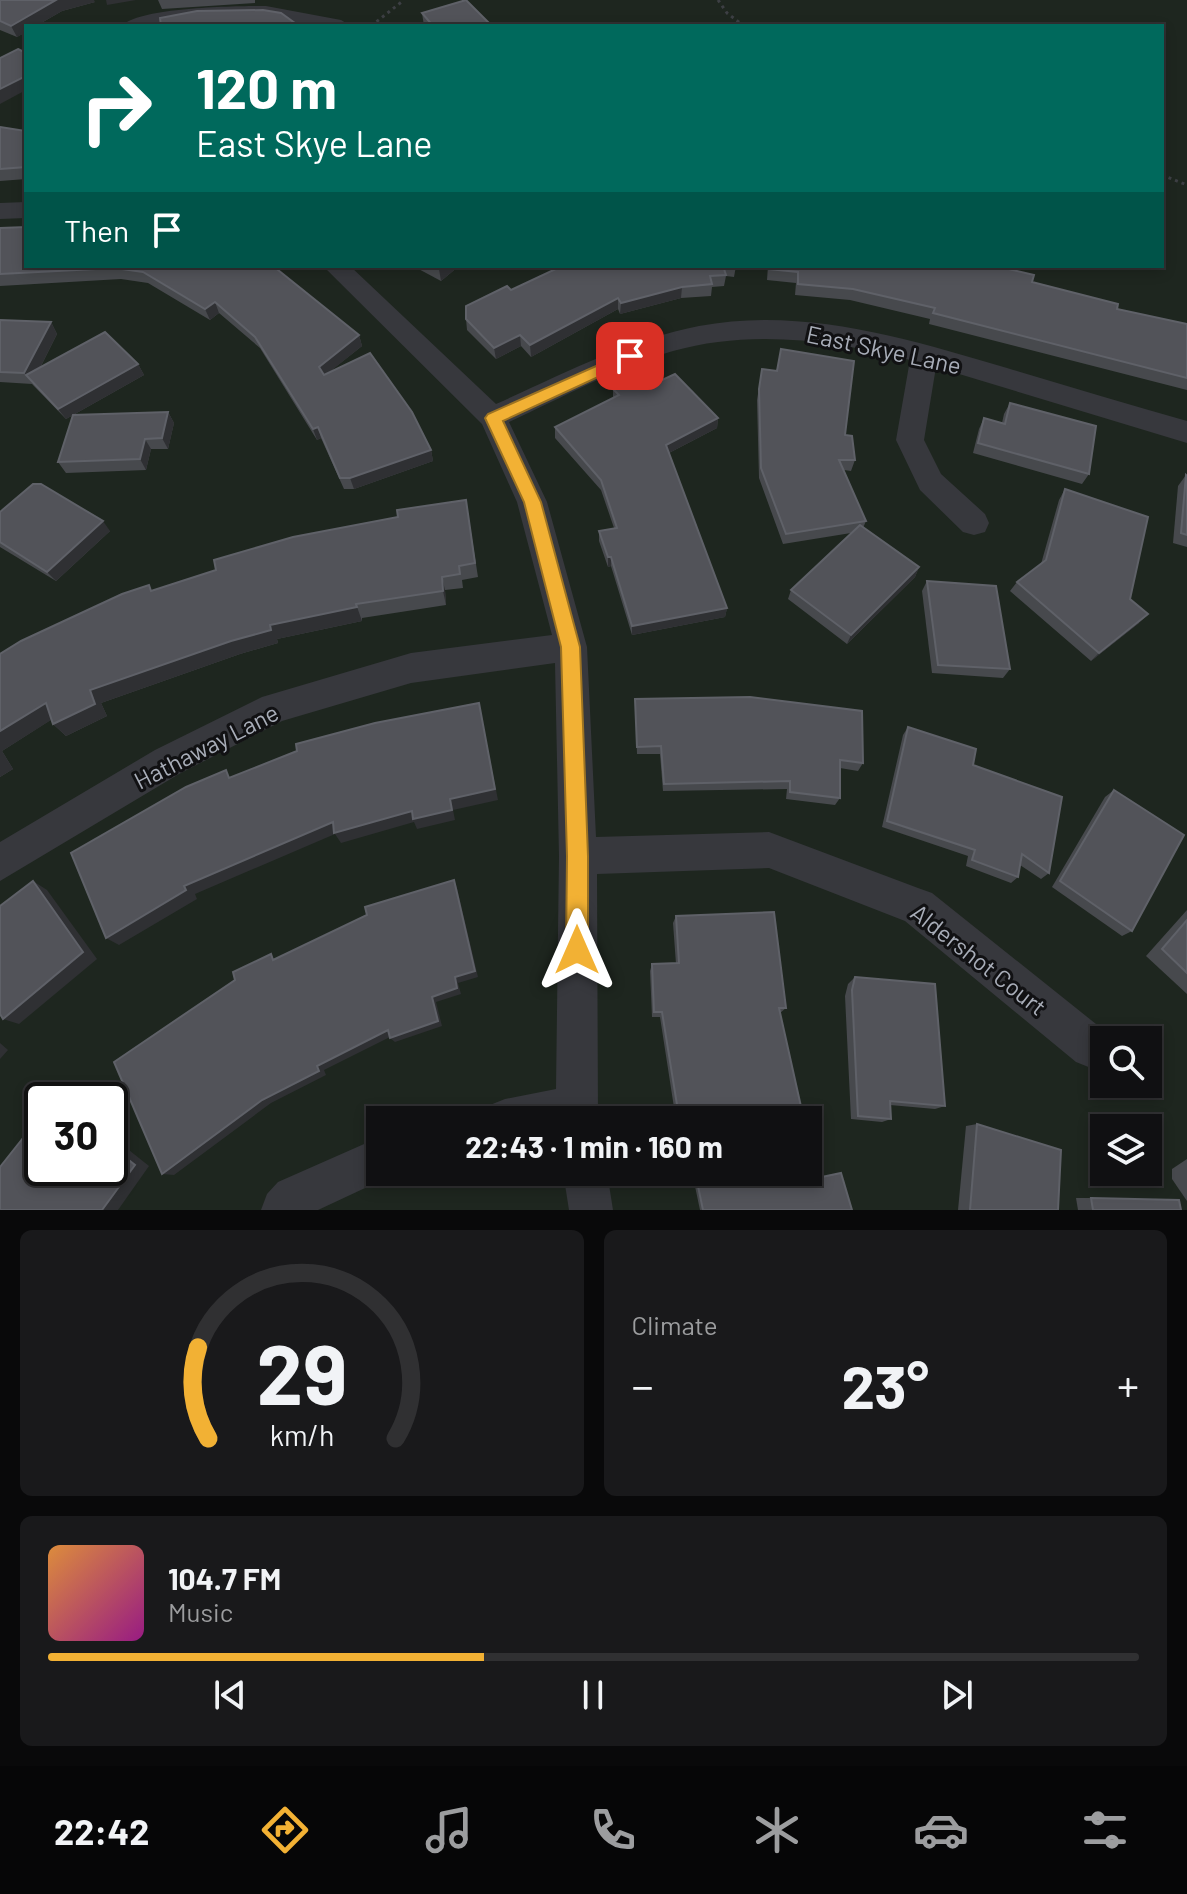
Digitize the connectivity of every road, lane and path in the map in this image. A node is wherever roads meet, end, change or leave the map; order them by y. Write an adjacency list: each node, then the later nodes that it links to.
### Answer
1 (404, 0): 5 (path)
2 (718, 0): 6 (path)
3 (142, 24): 4 (street)
4 (330, 24)
5 (374, 24)
6 (741, 24)
7 (1164, 176): 8 (path)
8 (1187, 185)
9 (24, 210): 10 (street)
10 (0, 211)
11 (337, 268): 13 (street)
12 (925, 353): 13 (street, East Skye Lane); 14 (street, East Skye Lane); 15 (street)
13 (493, 418): 16 (street)
14 (1187, 432)
15 (974, 523)
16 (571, 647): 17 (street); 18 (street, Hathaway Lane)
17 (578, 856): 19 (street, Aldershot Court); 20 (street)
18 (0, 863)
19 (1090, 1046)
20 (576, 1106)
21 (366, 1165): 23 (street)
22 (587, 1186): 24 (street)
23 (283, 1210)
24 (591, 1210)

